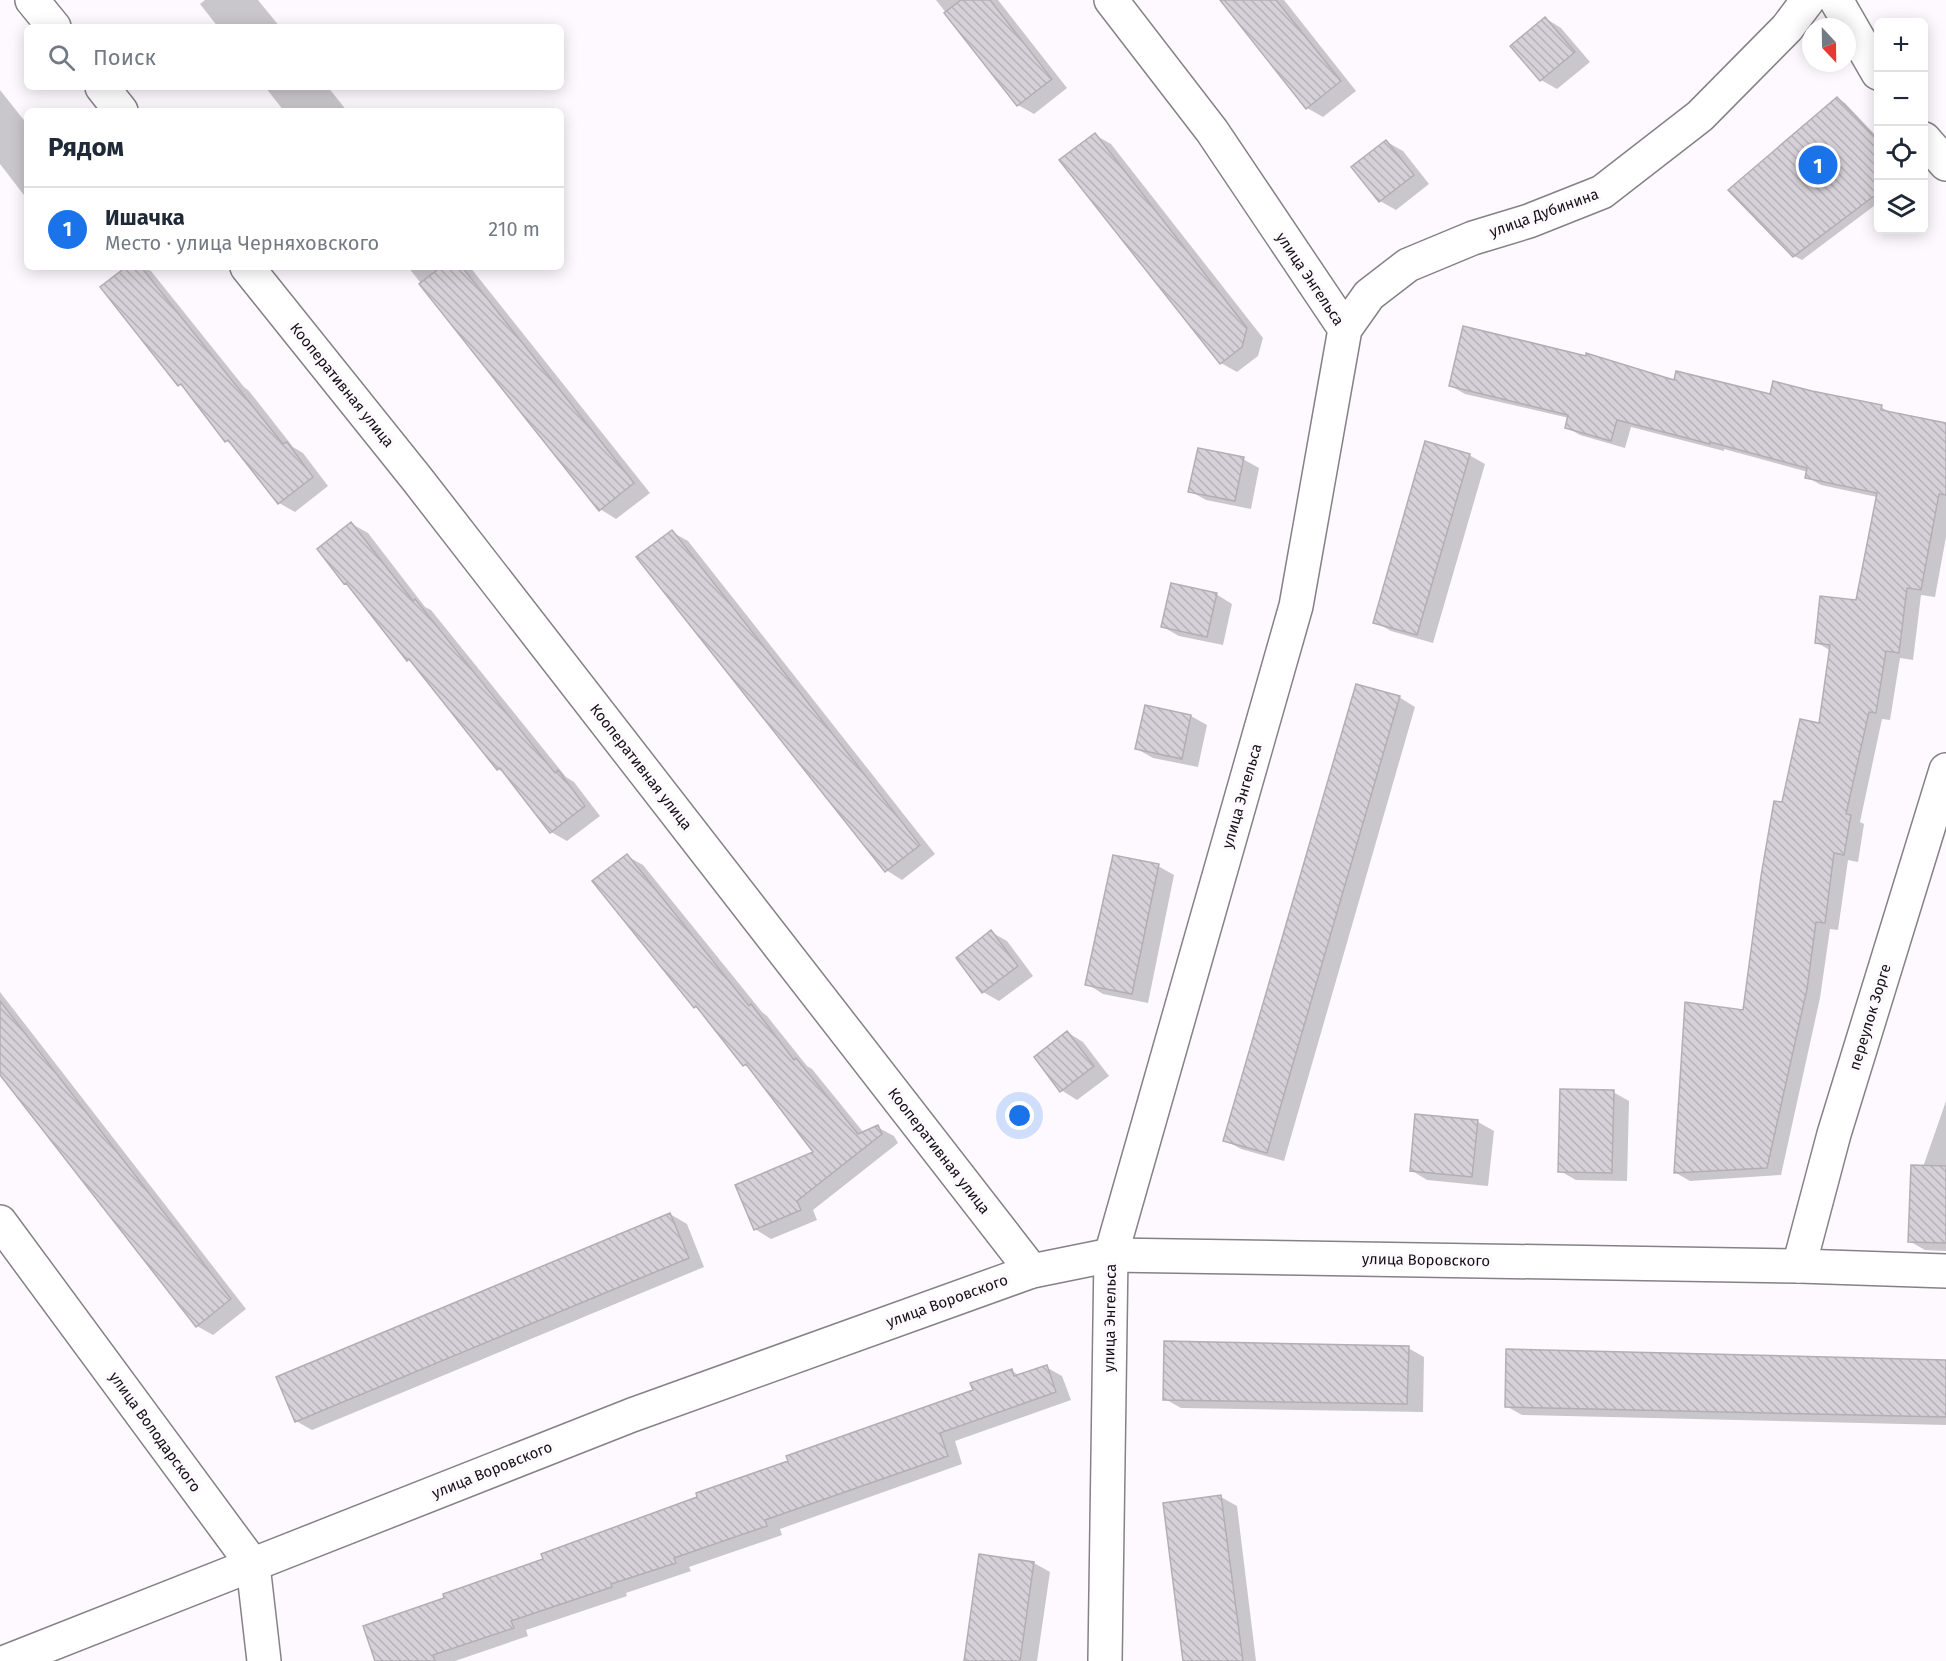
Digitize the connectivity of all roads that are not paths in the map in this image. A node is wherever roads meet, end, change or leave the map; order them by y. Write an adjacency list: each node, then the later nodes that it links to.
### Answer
1 (32, 0): 5 (street)
2 (1111, 0): 12 (street, улица Энгельса)
3 (1808, 0): 12 (street, улица Дубинина)
4 (1836, 0): 6 (street)
5 (52, 24)
6 (1877, 72)
7 (104, 90): 8 (street)
8 (120, 108)
9 (1928, 144): 10 (street)
10 (1946, 164)
11 (249, 270): 18 (street, Кооперативная улица)
12 (1345, 329): 15 (street, улица Энгельса)
13 (1946, 771): 16 (street, переулок Зорге)
14 (0, 1222): 19 (street, улица Володарского)
15 (1111, 1255): 16 (street, улица Воровского); 18 (street, улица Воровского); 22 (street, улица Энгельса)
16 (1799, 1266): 17 (street, улица Воровского)
17 (1946, 1270)
18 (1032, 1271): 19 (street, улица Воровского)
19 (253, 1565): 20 (street, улица Воровского); 21 (street, улица Володарского)
20 (8, 1661)
21 (264, 1661)
22 (1105, 1661)

